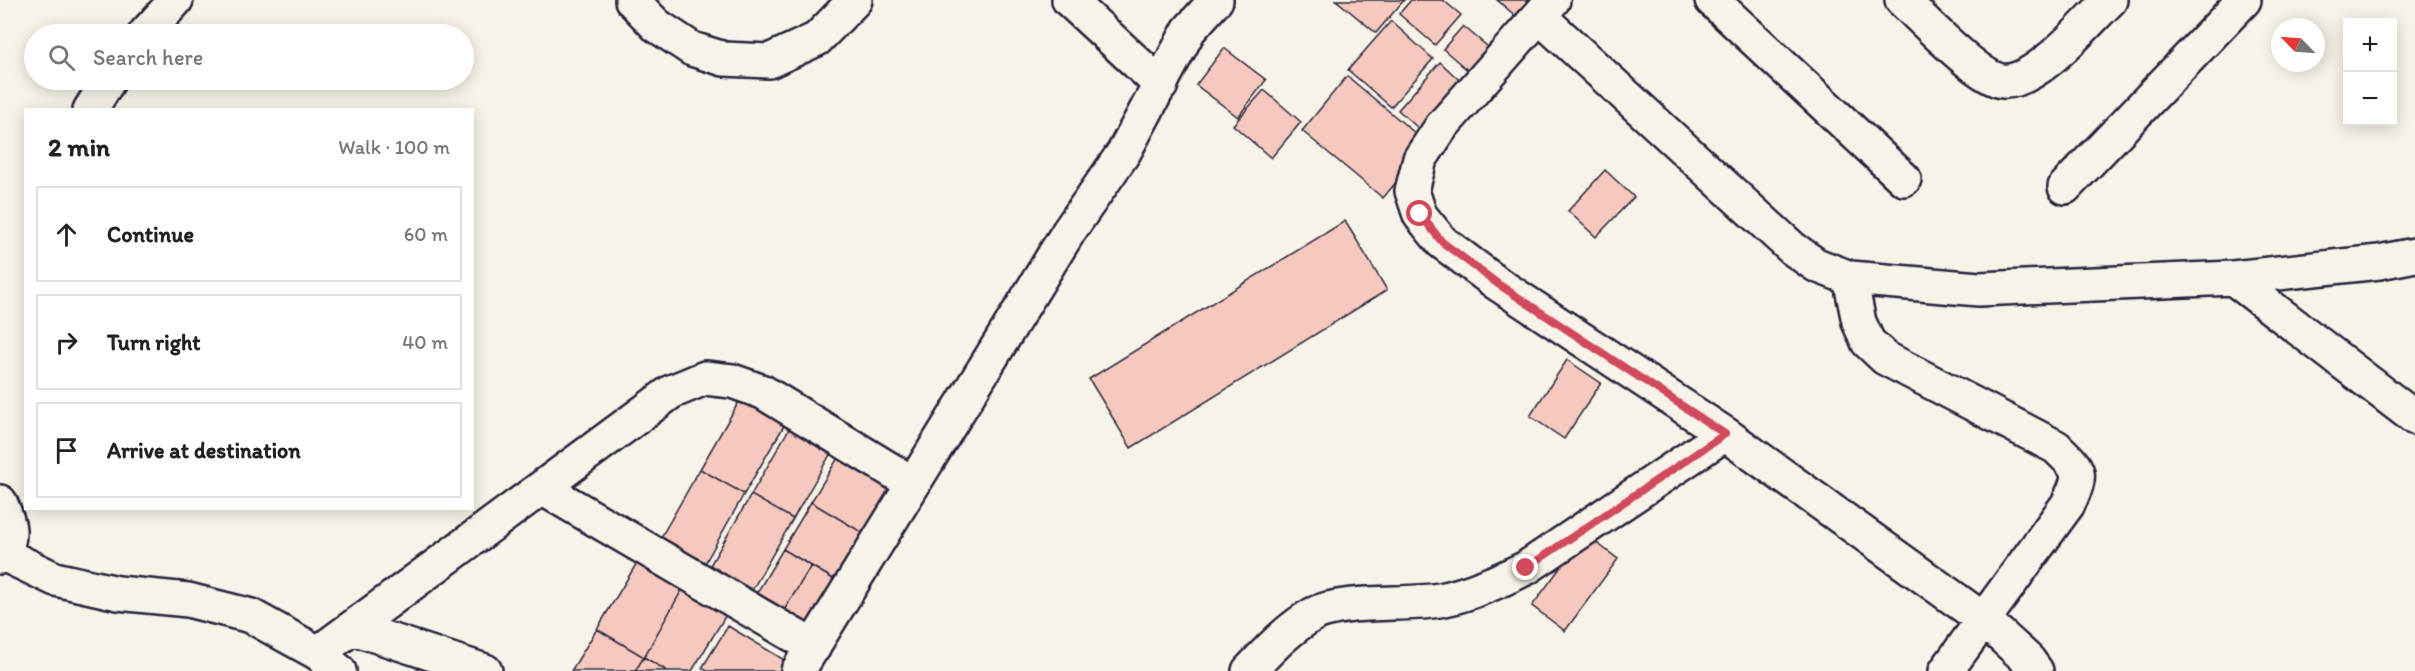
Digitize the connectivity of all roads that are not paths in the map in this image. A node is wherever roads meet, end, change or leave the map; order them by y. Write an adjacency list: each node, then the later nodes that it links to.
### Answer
1 (176, 0): 11 (street)
2 (632, 0): 3 (street)
3 (855, 0)
4 (1069, 0): 12 (street)
5 (1216, 0): 12 (street)
6 (1712, 0): 15 (street)
7 (1902, 0): 8 (street)
8 (2110, 0)
9 (2244, 0): 16 (street)
10 (1546, 8): 18 (street); 21 (street)
11 (154, 24)
12 (1161, 85): 22 (street)
13 (103, 90): 14 (street)
14 (91, 108)
15 (1904, 179)
16 (2065, 187)
17 (2415, 255): 19 (street)
18 (1850, 278): 19 (street); 26 (street)
19 (2233, 278): 20 (street)
20 (2415, 418)
21 (1725, 434): 26 (street); 31 (street)
22 (912, 483): 23 (street); 28 (street)
23 (542, 488): 27 (street); 28 (street)
24 (0, 502): 25 (street)
25 (1, 556): 29 (street)
26 (1984, 620): 32 (street); 33 (street)
27 (352, 628): 29 (street); 30 (street)
28 (806, 659)
29 (329, 662)
30 (485, 671)
31 (1249, 671)
32 (1946, 671)
33 (2037, 671)

